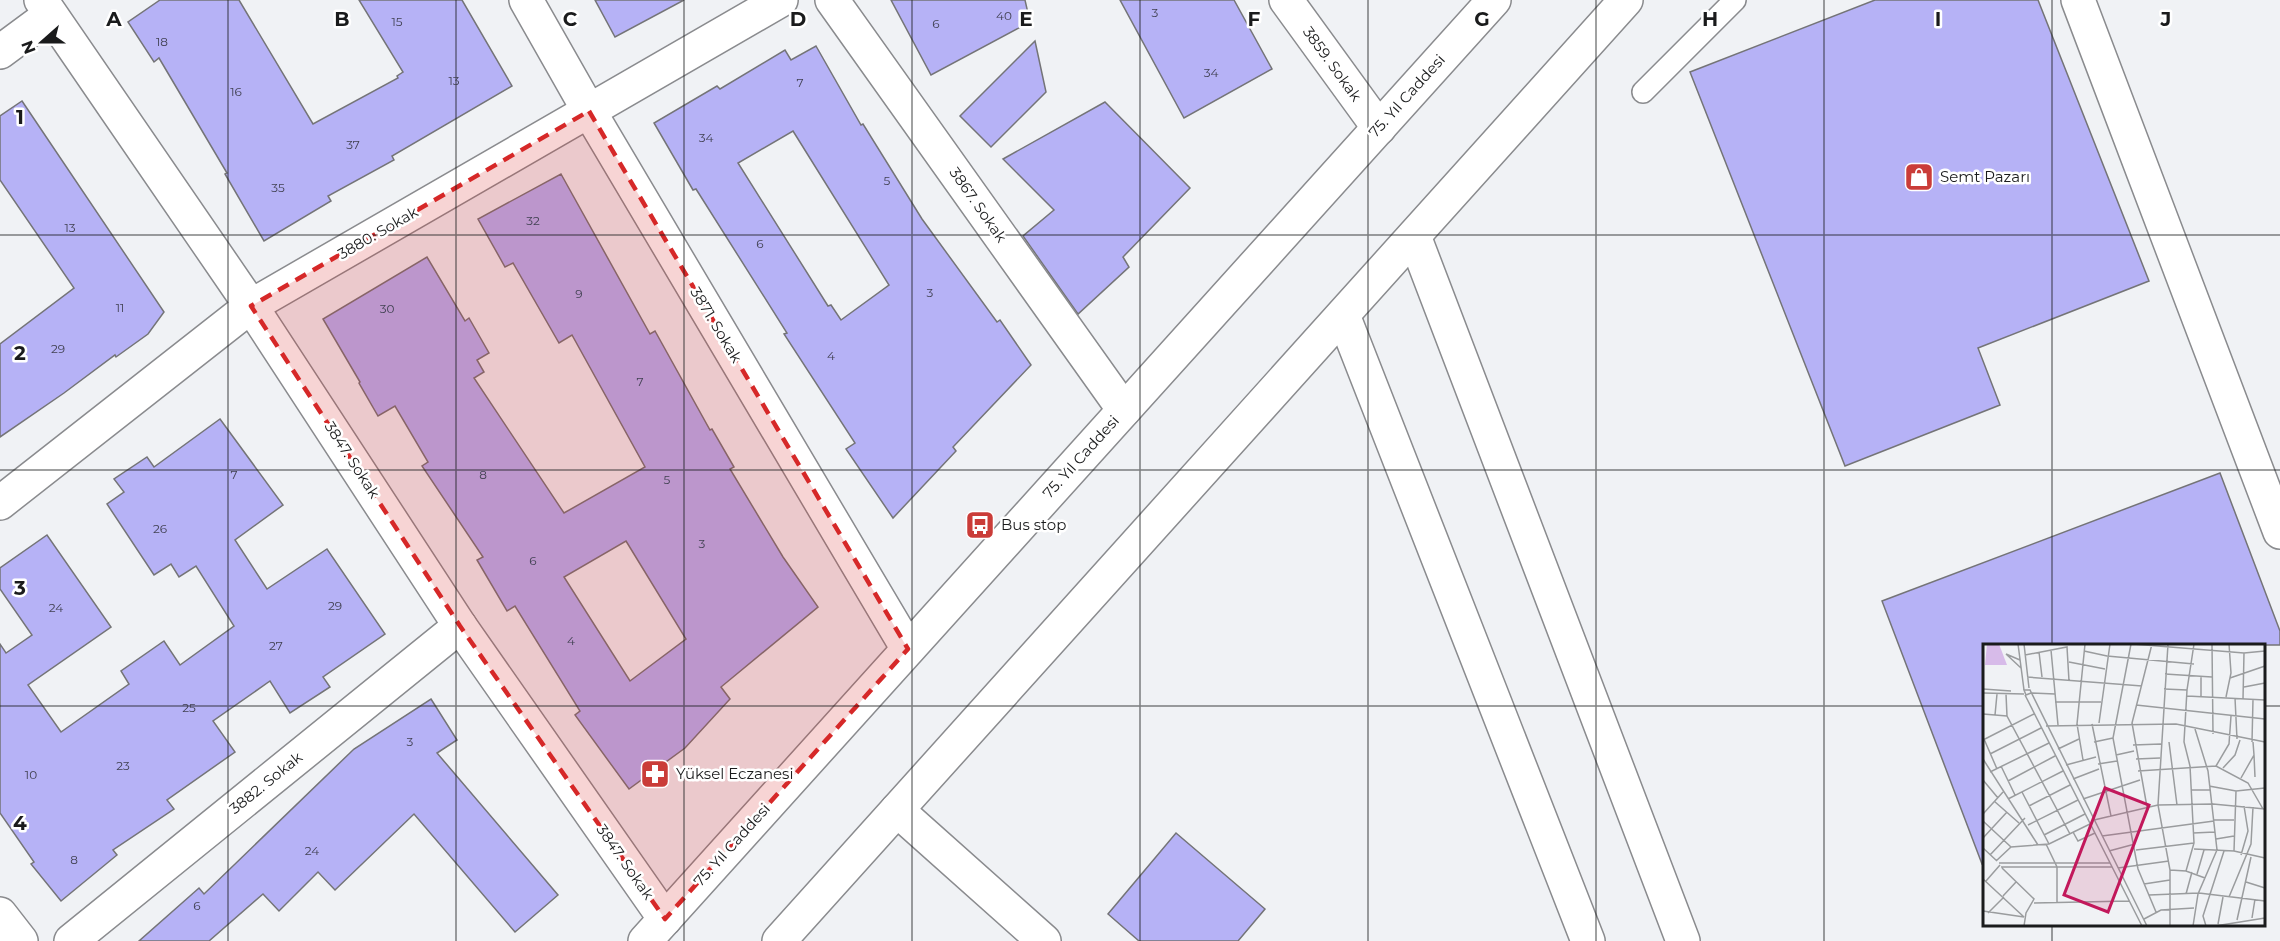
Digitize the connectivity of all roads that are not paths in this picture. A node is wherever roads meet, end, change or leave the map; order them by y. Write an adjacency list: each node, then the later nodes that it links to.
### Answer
1 (526, 0): 12 (street, 3871. Sokak)
2 (781, 0): 12 (street, 3880. Sokak)
3 (832, 0): 17 (street, 3867. Sokak)
4 (1286, 0): 13 (street, 3859. Sokak)
5 (1494, 0): 13 (street, 75. Yıl Caddesi)
6 (1626, 0): 14 (street)
7 (1736, 0): 11 (lane)
8 (2078, 0): 19 (street)
9 (45, 7): 10 (street); 15 (street, 3847. Sokak)
10 (0, 52)
11 (1643, 92)
12 (589, 111): 15 (street, 3880. Sokak); 21 (street, 3871. Sokak)
13 (1379, 128): 17 (street, 75. Yıl Caddesi)
14 (1413, 236): 16 (street); 30 (street)
15 (250, 306): 18 (street, 3880. Sokak); 20 (street, 3847. Sokak)
16 (1343, 315): 22 (street); 29 (street)
17 (1124, 410): 21 (street, 75. Yıl Caddesi)
18 (0, 503)
19 (2280, 532)
20 (460, 626): 24 (street, 3847. Sokak); 26 (street, 3882. Sokak)
21 (908, 649): 24 (street, 75. Yıl Caddesi)
22 (897, 810): 27 (street); 28 (street)
23 (0, 914): 25 (street)
24 (655, 930)
25 (21, 941)
26 (71, 941)
27 (779, 941)
28 (1044, 941)
29 (1588, 941)
30 (1683, 941)

